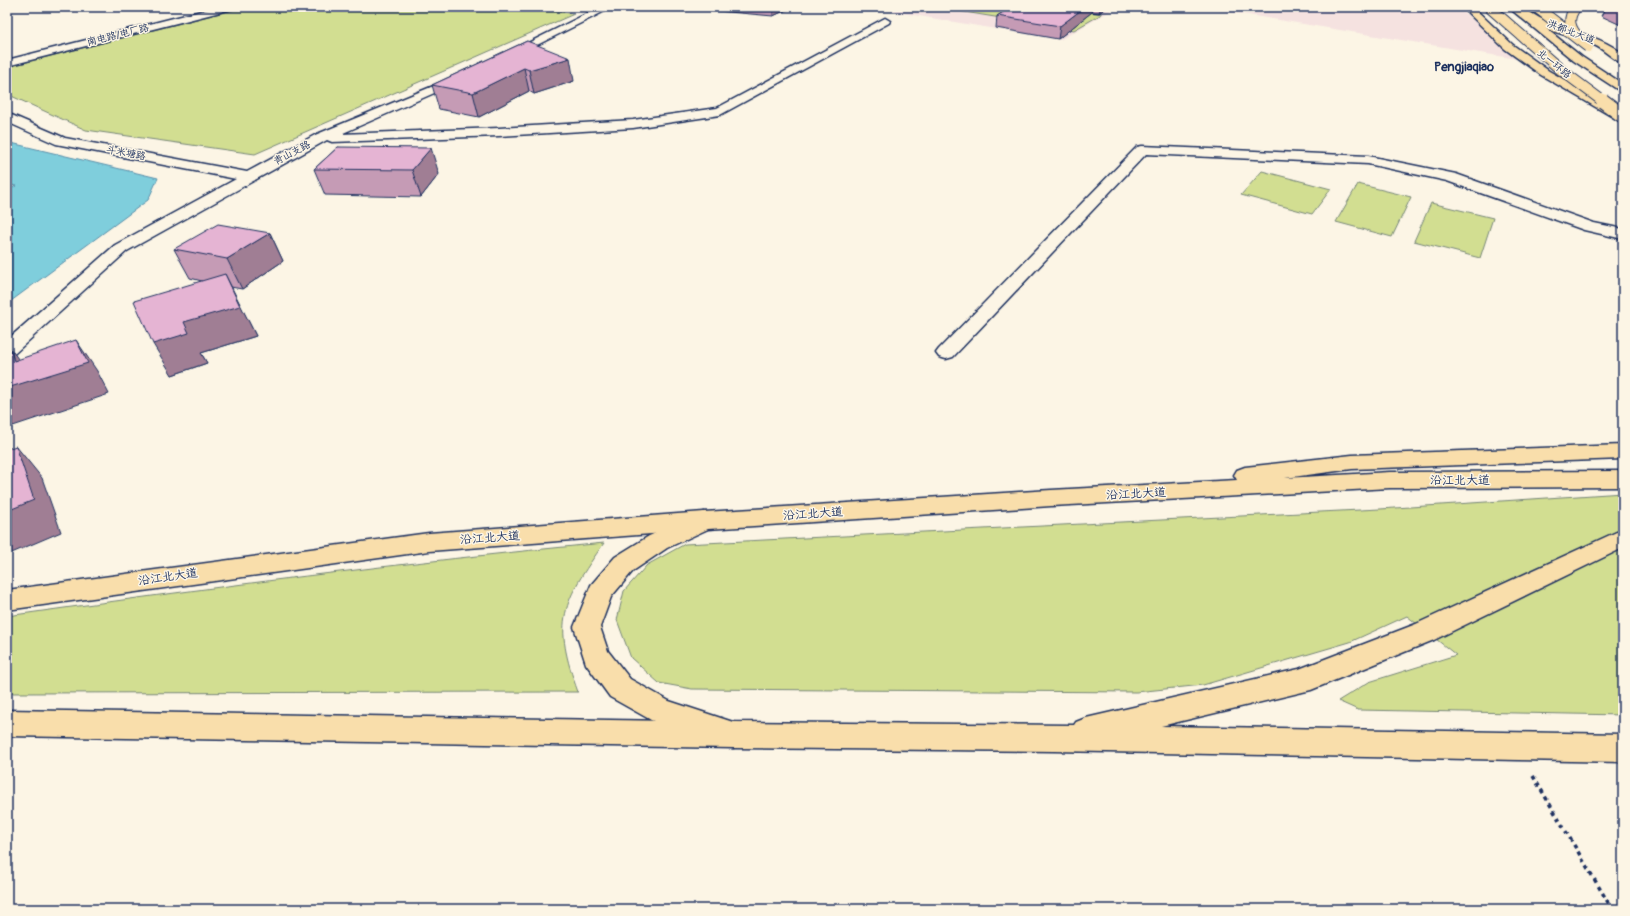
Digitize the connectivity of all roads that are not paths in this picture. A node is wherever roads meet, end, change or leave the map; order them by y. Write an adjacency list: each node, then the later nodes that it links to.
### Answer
1 (229, 7): 14 (street, 南电路/电厂路)
2 (608, 7): 12 (street)
3 (1467, 7): 20 (main road, bridge)
4 (1476, 7): 18 (main road)
5 (1489, 7): 20 (main road, 北一环路, bridge)
6 (1513, 7): 17 (main road, 北一环路)
7 (1517, 7): 13 (main road, 洪都北大道)
8 (1536, 7): 11 (main road, bridge)
9 (1576, 7): 11 (main road, bridge)
10 (885, 21): 21 (street)
11 (1588, 47): 15 (main road)
12 (498, 60)
13 (1623, 60)
14 (7, 63)
15 (1623, 72)
16 (470, 73): 21 (street, 青山支路)
17 (1623, 89)
18 (1623, 109)
19 (7, 117): 22 (street, 斗米塘路)
20 (1623, 117)
21 (320, 138): 22 (street, 青山支路)
22 (249, 176): 24 (street, 青山支路)
23 (1623, 234): 25 (street)
24 (7, 350)
25 (946, 352)
26 (1623, 452): 28 (main road)
27 (1623, 478): 28 (main road, 沿江北大道)
28 (1051, 498): 29 (main road, 沿江北大道)
29 (704, 521): 31 (main road, 沿江北大道); 33 (main road)
30 (1623, 538): 34 (main road)
31 (7, 600)
32 (7, 723): 33 (main road)
33 (733, 736): 34 (main road)
34 (1054, 738): 35 (main road)
35 (1623, 748)

